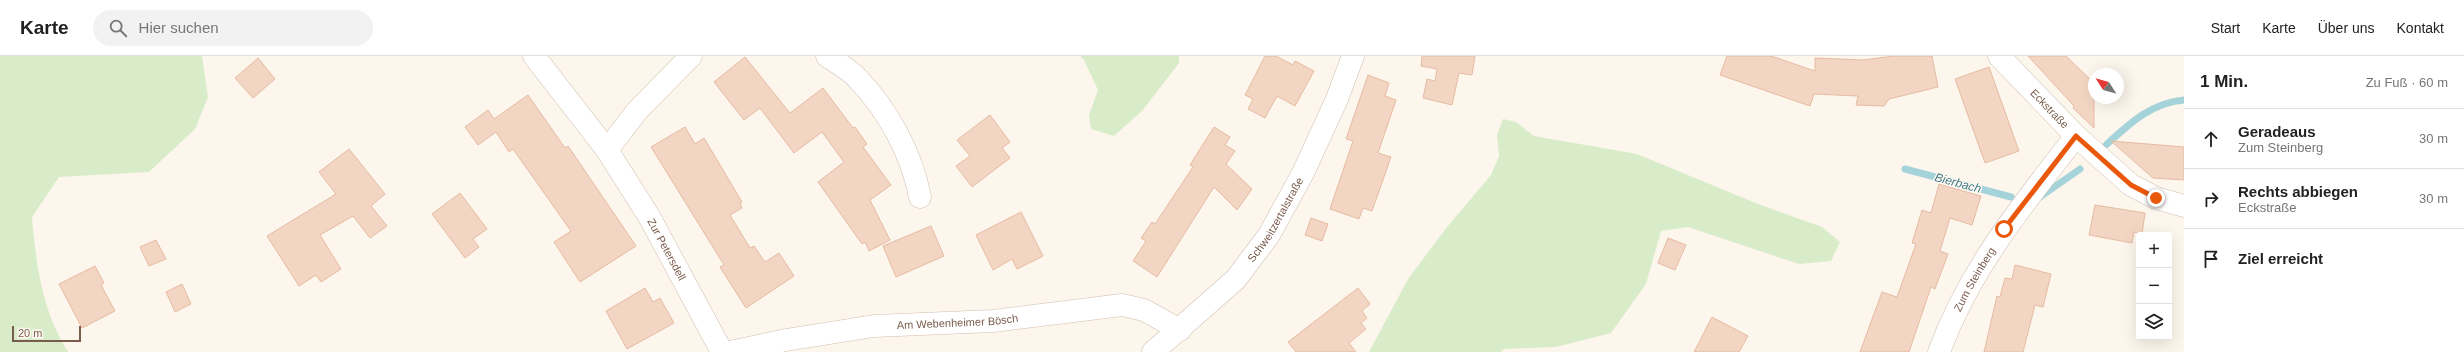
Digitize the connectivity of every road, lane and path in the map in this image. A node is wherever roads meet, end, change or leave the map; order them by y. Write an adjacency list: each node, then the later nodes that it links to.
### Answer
1 (534, 56): 7 (street, Zur Petersdell)
2 (691, 56): 7 (street)
3 (827, 56): 8 (street)
4 (1353, 56): 10 (street, Schweitzertalstraße)
5 (1999, 56): 6 (street, Eckstraße)
6 (2076, 136): 9 (street, Eckstraße); 14 (street, Zum Steinberg)
7 (607, 150): 11 (street, Zur Petersdell)
8 (920, 197)
9 (2184, 206)
10 (1180, 330): 12 (street, Am Webenheimer Bösch); 13 (street, Schweitzertalstraße)
11 (722, 352)
12 (730, 352)
13 (1153, 352)
14 (1939, 352)

